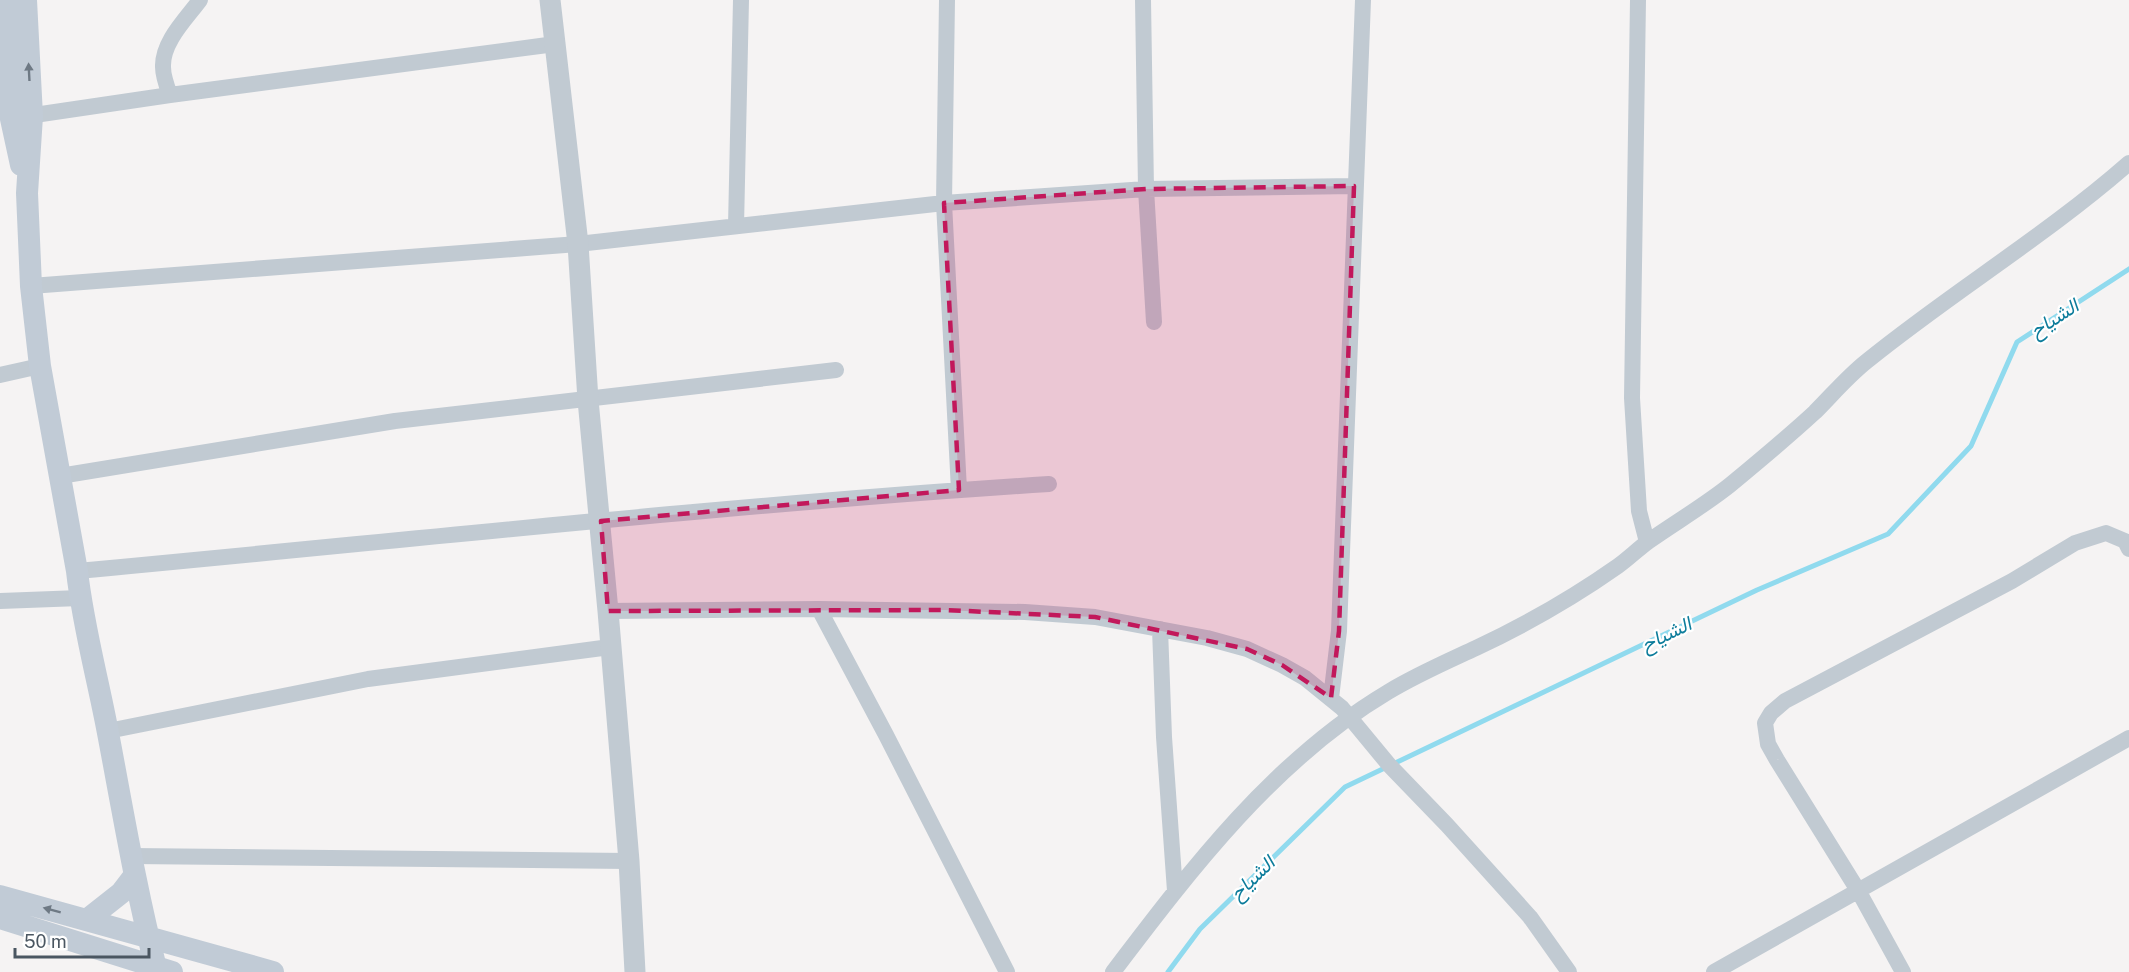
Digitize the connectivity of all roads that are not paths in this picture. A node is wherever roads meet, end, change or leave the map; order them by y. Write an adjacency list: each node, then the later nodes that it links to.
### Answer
1 (6, 0): 12 (main road)
2 (26, 0): 12 (main road, one-way to 2)
3 (200, 0): 11 (street)
4 (550, 0): 10 (street)
5 (741, 0): 17 (street)
6 (947, 0): 16 (street)
7 (1143, 0): 15 (street)
8 (1363, 0): 14 (street)
9 (1638, 0): 29 (street)
10 (555, 44): 11 (street); 18 (street)
11 (170, 95): 12 (street)
12 (14, 119): 19 (main road)
13 (2129, 163): 29 (street)
14 (1354, 186): 15 (street); 38 (street)
15 (1146, 189): 16 (street); 20 (street)
16 (944, 203): 17 (street); 27 (street)
17 (736, 226): 18 (street)
18 (578, 244): 19 (street); 24 (street)
19 (31, 286): 21 (main road)
20 (1154, 322)
21 (40, 366): 23 (street); 25 (main road)
22 (836, 370): 24 (street)
23 (0, 375)
24 (588, 400): 25 (street); 28 (street)
25 (60, 476): 31 (main road)
26 (1049, 484): 27 (street)
27 (959, 490): 28 (street)
28 (601, 521): 31 (street); 35 (street)
29 (1647, 542): 39 (street)
30 (2129, 549): 45 (street)
31 (77, 571): 32 (main road)
32 (80, 598): 33 (street); 40 (main road)
33 (0, 601)
34 (819, 609): 35 (street); 36 (street); 53 (street)
35 (608, 611): 37 (street)
36 (1160, 629): 38 (street); 44 (street)
37 (610, 647): 40 (street); 42 (street)
38 (1331, 698): 39 (street)
39 (1350, 718): 44 (street); 55 (street)
40 (108, 731): 43 (main road)
41 (2129, 738): 45 (street)
42 (629, 861): 43 (street); 52 (street)
43 (132, 866): 48 (main road); 49 (main road)
44 (1175, 891): 54 (street)
45 (1859, 892): 56 (street); 57 (street)
46 (0, 896): 48 (main road, one-way to 46)
47 (0, 918): 50 (main road)
48 (88, 919): 49 (main road)
49 (148, 938): 50 (main road); 51 (main road)
50 (161, 971)
51 (273, 972)
52 (635, 972)
53 (1007, 972)
54 (1113, 972)
55 (1569, 972)
56 (1714, 972)
57 (1903, 972)

